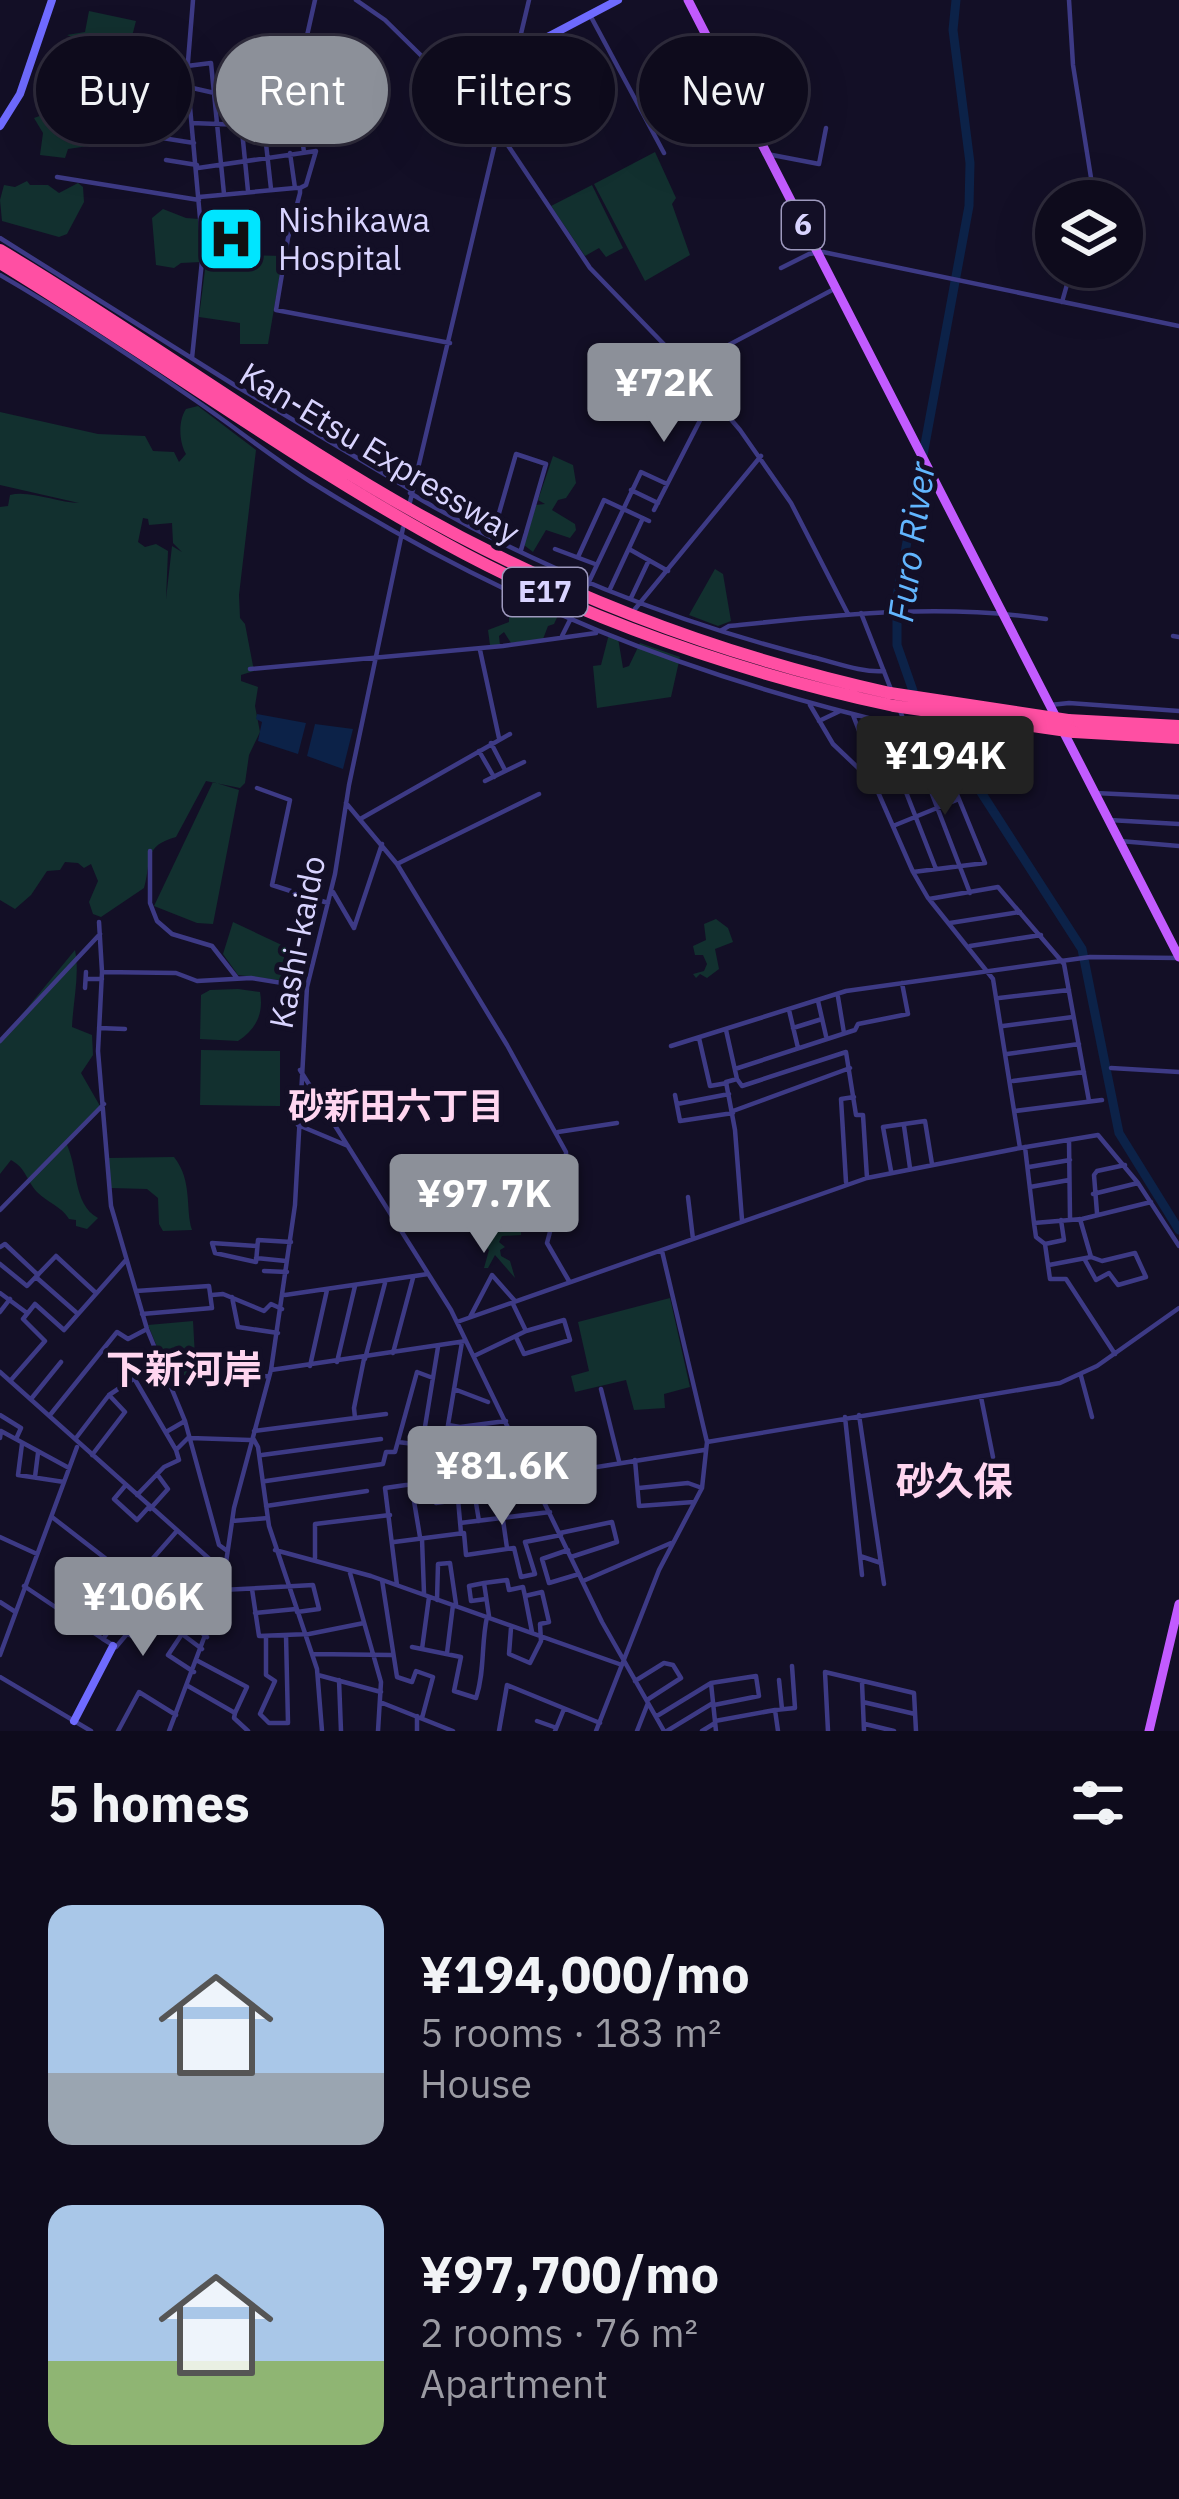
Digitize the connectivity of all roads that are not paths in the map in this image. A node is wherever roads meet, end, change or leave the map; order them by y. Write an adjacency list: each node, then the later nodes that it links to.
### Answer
1 (52, 0): 22 (street)
2 (193, 0): 11 (street)
3 (315, 0): 12 (street)
4 (356, 0): 9 (street)
5 (529, 0): 13 (street)
6 (618, 0): 10 (street)
7 (688, 0): 34 (main road, 6)
8 (1069, 0): 41 (street)
9 (365, 3): 15 (street)
10 (590, 15): 14 (street); 33 (street)
11 (190, 36)
12 (306, 36)
13 (521, 36)
14 (550, 36)
15 (412, 45)
16 (192, 65): 18 (street)
17 (192, 88): 18 (street)
18 (214, 94): 19 (street)
19 (216, 113)
20 (192, 123): 21 (street); 24 (street)
21 (216, 123)
22 (0, 126)
23 (826, 128): 34 (street)
24 (194, 142): 39 (street)
25 (219, 144): 38 (street)
26 (242, 144): 37 (street)
27 (266, 144): 35 (street)
28 (302, 144): 31 (street)
29 (496, 144): 57 (street)
30 (507, 144): 59 (street)
31 (304, 152): 32 (street); 42 (street)
32 (290, 153): 35 (street); 42 (street)
33 (664, 153)
34 (767, 154): 49 (main road, 6)
35 (267, 156): 37 (street); 43 (street)
36 (166, 160): 39 (street)
37 (244, 161): 38 (street); 44 (street)
38 (221, 165): 39 (street); 45 (street)
39 (197, 167): 46 (street)
40 (57, 177): 46 (street)
41 (1091, 180)
42 (298, 188): 43 (street); 57 (street)
43 (272, 189): 44 (street)
44 (248, 191): 45 (street)
45 (224, 194): 46 (street)
46 (199, 199): 58 (street)
47 (0, 238): 58 (street)
48 (0, 250): 94 (highway, Kan-Etsu Expressway / E17)
49 (817, 252): 51 (street); 53 (main road, 6); 55 (street)
50 (0, 263): 94 (highway, Kan-Etsu Expressway / E17)
51 (781, 268)
52 (0, 275): 66 (street)
53 (836, 288): 59 (street); 80 (main road, 6)
54 (1066, 288): 55 (street)
55 (1062, 302): 56 (street)
56 (1179, 326)
57 (450, 343): 64 (street)
58 (192, 358): 64 (street)
59 (686, 367): 60 (street)
60 (712, 397): 61 (street); 62 (street)
61 (761, 456): 74 (street); 82 (street)
62 (667, 484): 63 (street); 63 (street)
63 (631, 490): 65 (street)
64 (410, 495): 67 (street)
65 (622, 508): 68 (street); 71 (street); 73 (street)
66 (402, 532): 83 (street); 89 (street, Kashi-kaido)
67 (493, 536): 69 (street); 69 (street)
68 (629, 549): 72 (street); 76 (street)
69 (521, 550): 75 (street)
70 (555, 550): 71 (street)
71 (578, 557): 73 (street)
72 (649, 560): 74 (street); 77 (street)
73 (596, 565): 75 (street)
74 (668, 571): 78 (street)
75 (587, 584): 76 (street)
76 (610, 589): 77 (street)
77 (631, 598): 78 (street)
78 (643, 602): 79 (street); 85 (street)
79 (635, 609)
80 (1002, 612): 81 (street); 84 (street); 96 (main road, 6)
81 (860, 613): 82 (street); 91 (street)
82 (848, 614): 85 (street)
83 (571, 617): 86 (street); 87 (street)
84 (1046, 619)
85 (722, 630): 91 (street)
86 (596, 633): 87 (street); 93 (street)
87 (561, 638): 88 (street)
88 (480, 648): 89 (street); 106 (street)
89 (376, 658): 90 (street); 123 (street, Kashi-kaido)
90 (250, 669)
91 (884, 670): 104 (street)
92 (737, 673): 93 (street)
93 (734, 683): 95 (street)
94 (892, 699): 102 (highway, Kan-Etsu Expressway / E17, bridge)
95 (809, 704): 97 (street); 101 (street)
96 (1050, 705): 98 (street); 119 (main road, 6)
97 (840, 711): 99 (street); 101 (street)
98 (1179, 711)
99 (853, 715): 100 (street); 113 (street)
100 (878, 720): 104 (street); 112 (street)
101 (819, 721): 115 (street)
102 (1071, 726): 103 (highway, Kan-Etsu Expressway / E17); 107 (highway, Kan-Etsu Expressway / E17)
103 (1179, 726)
104 (906, 727): 110 (street)
105 (510, 734): 106 (street)
106 (499, 738): 108 (street)
107 (1179, 738)
108 (491, 743): 109 (street); 114 (street)
109 (479, 751): 116 (street); 126 (street)
110 (917, 753): 112 (street); 122 (street); 124 (street)
111 (524, 762): 114 (street)
112 (894, 763): 113 (street); 125 (street)
113 (874, 770): 115 (street)
114 (506, 771): 116 (street)
115 (866, 773): 129 (street)
116 (494, 777): 117 (street)
117 (485, 781)
118 (257, 788): 141 (street)
119 (1095, 793): 121 (street); 127 (main road, 6)
120 (539, 794): 134 (street)
121 (1179, 797)
122 (959, 799): 124 (street); 135 (street)
123 (346, 803): 126 (street); 138 (street, Kashi-kaido)
124 (939, 807): 125 (street); 135 (street)
125 (915, 817): 129 (street); 136 (street)
126 (362, 818): 131 (street)
127 (1109, 820): 128 (street); 130 (main road, 6)
128 (1179, 824)
129 (893, 826): 137 (street)
130 (1120, 842): 132 (street); 148 (main road, 6)
131 (382, 844): 134 (street); 138 (street)
132 (1179, 846)
133 (150, 851): 152 (street)
134 (397, 864): 199 (street)
135 (962, 865): 136 (street); 139 (street)
136 (936, 868): 137 (street)
137 (914, 872): 140 (street)
138 (331, 891): 141 (street, Kashi-kaido)
139 (970, 893): 140 (street); 142 (street)
140 (929, 899): 144 (street)
141 (328, 903): 154 (street, Kashi-kaido)
142 (1020, 912): 144 (street); 146 (street)
143 (99, 922): 145 (street)
144 (950, 923): 147 (street)
145 (100, 934): 151 (street); 171 (street)
146 (1041, 935): 147 (street); 149 (street)
147 (970, 946): 150 (street)
148 (1179, 957): 149 (street)
149 (1062, 961): 150 (street); 156 (street)
150 (988, 972): 153 (street); 158 (street)
151 (102, 976): 152 (street); 155 (street); 164 (street)
152 (236, 979): 154 (street)
153 (902, 982): 157 (street); 168 (street)
154 (307, 987): 178 (street, Kashi-kaido)
155 (85, 988)
156 (1069, 990): 158 (street); 161 (street)
157 (837, 994): 159 (street); 168 (street)
158 (998, 998): 163 (street)
159 (818, 1001): 160 (street); 162 (street)
160 (789, 1010): 165 (street); 167 (street)
161 (1073, 1017): 163 (street); 172 (street)
162 (822, 1019): 165 (street); 170 (street)
163 (1003, 1026): 175 (street)
164 (99, 1028): 166 (street); 192 (street)
165 (793, 1028): 174 (street)
166 (125, 1029)
167 (726, 1030): 169 (street); 179 (street)
168 (844, 1033): 170 (street)
169 (699, 1038): 173 (street); 185 (street)
170 (826, 1039): 174 (street)
171 (0, 1041)
172 (1079, 1044): 175 (street); 181 (street)
173 (671, 1046)
174 (798, 1048): 179 (street)
175 (1007, 1054): 184 (street)
176 (850, 1068): 180 (street); 186 (street); 189 (street)
177 (1111, 1068): 182 (street)
178 (300, 1069): 198 (street, Kashi-kaido); 201 (street)
179 (735, 1069): 183 (street)
180 (794, 1069): 183 (street); 186 (street)
181 (1084, 1072): 184 (street); 191 (street)
182 (1179, 1072)
183 (737, 1079): 185 (street)
184 (1011, 1081): 194 (street)
185 (727, 1083): 187 (street)
186 (800, 1087): 195 (street)
187 (729, 1094): 193 (street); 195 (street)
188 (675, 1095): 193 (street)
189 (854, 1097): 209 (street); 212 (street)
190 (1102, 1100): 191 (street)
191 (1089, 1101): 194 (street)
192 (104, 1104): 217 (street); 233 (street)
193 (677, 1104): 195 (street)
194 (1015, 1111): 202 (street)
195 (733, 1112): 222 (street)
196 (617, 1123): 199 (street)
197 (904, 1124): 204 (street); 206 (street); 208 (street)
198 (298, 1125): 201 (street); 225 (street, Kashi-kaido)
199 (555, 1132): 245 (street)
200 (1069, 1140): 202 (street); 203 (street); 205 (street)
201 (348, 1146): 241 (street)
202 (1023, 1147): 204 (street); 207 (street)
203 (1070, 1160): 207 (street); 210 (street)
204 (932, 1164): 206 (street)
205 (1125, 1165): 211 (street); 214 (street)
206 (910, 1168): 208 (street)
207 (1028, 1168): 213 (street)
208 (891, 1171): 209 (street)
209 (867, 1178): 212 (street)
210 (1070, 1180): 213 (street); 219 (street)
211 (1138, 1183): 214 (street); 216 (street)
212 (847, 1185): 222 (street)
213 (1030, 1187): 223 (street)
214 (1093, 1194): 218 (street)
215 (688, 1197): 224 (street)
216 (1151, 1202): 218 (street); 229 (street)
217 (0, 1210)
218 (1097, 1215): 220 (street)
219 (1070, 1219): 220 (street); 221 (street)
220 (1080, 1219): 234 (street)
221 (1061, 1220): 223 (street); 226 (street)
222 (742, 1221): 224 (street)
223 (1034, 1223): 226 (street)
224 (694, 1239): 230 (street)
225 (290, 1242): 228 (street); 235 (street, Kashi-kaido)
226 (1045, 1244): 237 (street)
227 (0, 1246): 231 (street)
228 (257, 1246): 232 (street); 232 (street)
229 (1179, 1246)
230 (662, 1251): 245 (street); 309 (street)
231 (20, 1258): 239 (street); 242 (street)
232 (256, 1258): 235 (street)
233 (126, 1259): 248 (street); 250 (street)
234 (1088, 1259): 234 (street); 237 (street)
235 (289, 1261): 240 (street, Kashi-kaido)
236 (0, 1264): 239 (street)
237 (1049, 1265): 271 (street)
238 (264, 1270): 240 (street)
239 (9, 1271): 242 (street)
240 (287, 1272): 252 (street, Kashi-kaido)
241 (428, 1274): 243 (street); 263 (street)
242 (37, 1276): 250 (street); 260 (street)
243 (413, 1278): 244 (street); 270 (street)
244 (385, 1282): 246 (street); 273 (street)
245 (570, 1282): 255 (street)
246 (355, 1286): 247 (street); 276 (street)
247 (327, 1290): 252 (street); 277 (street)
248 (136, 1291): 251 (street); 261 (street)
249 (0, 1293): 254 (street)
250 (96, 1293): 260 (street)
251 (210, 1295): 253 (street); 261 (street)
252 (284, 1295): 257 (street, Kashi-kaido)
253 (232, 1298): 257 (street); 266 (street)
254 (10, 1299): 258 (street); 259 (street)
255 (514, 1302): 262 (street); 262 (street); 265 (street)
256 (1179, 1308): 271 (street)
257 (282, 1309): 266 (street, Kashi-kaido)
258 (0, 1312)
259 (27, 1313): 260 (street); 284 (street)
260 (78, 1314)
261 (142, 1314): 264 (street)
262 (470, 1317): 263 (street)
263 (457, 1322): 268 (street)
264 (147, 1328): 275 (street); 292 (street)
265 (526, 1331): 267 (street); 267 (street)
266 (278, 1333): 279 (street, Kashi-kaido)
267 (516, 1337): 272 (street)
268 (464, 1342): 269 (street); 272 (street); 285 (street)
269 (438, 1347): 270 (street); 282 (street)
270 (392, 1354): 273 (street)
271 (1115, 1354): 280 (street)
272 (474, 1356): 299 (street)
273 (364, 1359): 276 (street); 297 (street)
274 (61, 1362): 289 (street)
275 (159, 1362): 281 (street); 283 (street)
276 (337, 1363): 277 (street)
277 (310, 1366): 279 (street)
278 (0, 1372): 284 (street)
279 (270, 1373): 283 (street); 303 (street, Kashi-kaido)
280 (1081, 1376): 288 (street); 296 (street)
281 (134, 1378): 287 (street); 301 (street)
282 (434, 1378): 308 (street); 308 (street)
283 (166, 1379): 298 (street)
284 (10, 1381): 289 (street)
285 (454, 1389): 290 (street); 300 (street)
286 (601, 1389): 318 (street)
287 (109, 1395): 307 (street); 314 (street)
288 (981, 1396): 293 (street); 316 (street)
289 (31, 1399): 292 (street)
290 (488, 1402)
291 (386, 1414): 297 (street)
292 (50, 1415): 307 (street)
293 (859, 1415): 295 (street); 324 (street)
294 (2, 1416): 302 (street); 306 (street)
295 (845, 1417): 309 (street); 325 (street)
296 (1092, 1417)
297 (355, 1418): 303 (street)
298 (185, 1421): 301 (street); 304 (street)
299 (506, 1421): 300 (street); 313 (street)
300 (448, 1425): 315 (street)
301 (166, 1432): 310 (street)
302 (1, 1435): 306 (street)
303 (253, 1436): 304 (street); 312 (street); 345 (street, Kashi-kaido)
304 (189, 1438): 310 (street); 356 (street)
305 (381, 1439): 312 (street)
306 (19, 1441): 311 (street); 322 (street)
307 (77, 1442): 314 (street); 319 (street)
308 (398, 1442): 326 (street)
309 (706, 1446): 317 (street); 331 (street)
310 (176, 1450): 320 (street)
311 (39, 1451): 319 (street); 322 (street)
312 (260, 1455): 326 (street)
313 (523, 1455): 323 (street); 332 (street)
314 (91, 1456): 329 (street)
315 (445, 1456)
316 (992, 1456)
317 (635, 1460): 318 (street); 330 (street)
318 (619, 1461): 323 (street)
319 (69, 1468): 327 (street)
320 (157, 1474): 334 (street); 339 (street)
321 (469, 1476): 328 (street)
322 (35, 1477): 327 (street)
323 (534, 1477): 332 (street)
324 (868, 1478): 325 (street); 363 (street)
325 (850, 1480): 360 (street)
326 (264, 1481): 338 (street)
327 (64, 1482): 342 (street)
328 (411, 1483): 341 (street); 352 (street)
329 (125, 1486): 334 (street); 339 (street)
330 (639, 1488): 331 (street); 336 (street)
331 (702, 1488): 336 (street)
332 (540, 1490): 340 (street)
333 (367, 1491): 338 (street)
334 (136, 1496): 339 (street)
335 (458, 1499): 337 (street); 346 (street); 347 (street)
336 (695, 1502): 354 (street)
337 (436, 1503)
338 (266, 1506): 343 (street)
339 (149, 1508): 348 (street)
340 (550, 1511): 344 (street); 350 (street)
341 (390, 1515): 353 (street); 361 (street)
342 (52, 1517): 358 (street); 362 (street)
343 (268, 1518): 345 (street); 357 (street)
344 (503, 1520): 346 (street); 355 (street)
345 (232, 1521): 356 (street, Kashi-kaido)
346 (478, 1521): 347 (street)
347 (460, 1523): 349 (street)
348 (176, 1532): 365 (street); 369 (street)
349 (461, 1533): 352 (street); 355 (street)
350 (561, 1534): 355 (street); 359 (street); 359 (street)
351 (0, 1537): 358 (street)
352 (421, 1539): 353 (street); 379 (street)
353 (394, 1542): 373 (street)
354 (671, 1543): 367 (street); 411 (street)
355 (507, 1548)
356 (226, 1550): 365 (street, Kashi-kaido)
357 (275, 1550): 361 (street); 372 (street)
358 (37, 1554): 374 (street)
359 (570, 1554): 367 (street); 367 (street)
360 (860, 1556): 363 (street); 366 (street)
361 (315, 1558): 364 (street)
362 (110, 1562): 369 (street); 388 (street)
363 (880, 1563): 371 (street)
364 (350, 1570): 368 (street); 390 (street)
365 (224, 1572): 377 (street, Kashi-kaido)
366 (862, 1574)
367 (581, 1578): 411 (street)
368 (382, 1580): 373 (street); 406 (street)
369 (133, 1581): 375 (street)
370 (484, 1583): 378 (street); 380 (street); 380 (street)
371 (884, 1584)
372 (286, 1585): 376 (street); 385 (street); 385 (street)
373 (397, 1585): 379 (street)
374 (24, 1586): 386 (street); 388 (street)
375 (141, 1587): 382 (street); 399 (street)
376 (251, 1589): 377 (street); 387 (street)
377 (222, 1590): 398 (street, Kashi-kaido)
378 (525, 1596): 393 (street); 397 (street)
379 (430, 1598): 384 (street); 384 (street); 404 (street)
380 (486, 1599): 389 (street)
381 (0, 1602): 386 (street)
382 (163, 1604): 398 (street); 400 (street)
383 (1179, 1604): 392 (main road)
384 (455, 1605): 389 (street); 407 (street)
385 (297, 1610): 387 (street); 394 (street)
386 (14, 1611): 408 (street)
387 (255, 1613): 396 (street)
388 (71, 1617): 399 (street)
389 (488, 1617): 391 (street); 407 (street)
390 (364, 1623): 394 (street); 409 (street)
391 (512, 1625): 393 (street); 397 (street)
392 (1177, 1629): 402 (main road)
393 (532, 1633): 397 (street)
394 (307, 1634): 395 (street); 405 (street)
395 (286, 1635): 396 (street); 396 (street)
396 (266, 1636)
397 (542, 1636): 411 (street)
398 (207, 1637): 403 (street, Kashi-kaido)
399 (103, 1639): 400 (street)
400 (113, 1646): 434 (street)
401 (412, 1647): 404 (street)
402 (1175, 1647): 459 (main road)
403 (202, 1649): 410 (street, Kashi-kaido); 413 (street)
404 (422, 1649): 407 (street)
405 (313, 1654): 409 (street); 414 (street)
406 (392, 1654): 409 (street); 433 (street)
407 (447, 1654)
408 (0, 1655)
409 (374, 1657): 422 (street)
410 (198, 1661): 413 (street, Kashi-kaido); 429 (street)
411 (623, 1664): 418 (street); 436 (street)
412 (792, 1666): 428 (street)
413 (194, 1672): 421 (street, Kashi-kaido)
414 (317, 1675): 417 (street); 446 (street)
415 (0, 1676): 434 (street)
416 (779, 1680): 428 (street)
417 (339, 1681): 422 (street); 447 (street)
418 (635, 1682): 424 (street); 424 (street)
419 (862, 1682): 425 (street); 430 (street); 456 (street)
420 (711, 1683): 426 (street); 426 (street); 432 (street)
421 (188, 1685): 429 (street); 431 (street, Kashi-kaido)
422 (381, 1692): 423 (street)
423 (380, 1702): 433 (street); 448 (street)
424 (647, 1702): 432 (street); 453 (street)
425 (863, 1702): 430 (street); 438 (street)
426 (714, 1704): 437 (street); 439 (street)
427 (564, 1709): 436 (street); 440 (street); 451 (street)
428 (778, 1709): 437 (street); 455 (street)
429 (235, 1713): 445 (street)
430 (915, 1714): 458 (street)
431 (176, 1715): 443 (street); 444 (street, Kashi-kaido)
432 (657, 1716): 439 (street)
433 (420, 1718): 449 (street); 450 (street)
434 (72, 1719): 441 (street); 442 (street)
435 (537, 1721): 440 (street)
436 (600, 1723): 452 (street)
437 (716, 1725): 454 (street)
438 (864, 1727): 457 (street)
439 (662, 1729)
440 (556, 1730)
441 (64, 1731)
442 (91, 1731)
443 (118, 1731)
444 (169, 1731)
445 (248, 1731)
446 (322, 1731)
447 (341, 1731)
448 (378, 1731)
449 (416, 1731)
450 (453, 1731)
451 (500, 1731)
452 (596, 1731)
453 (638, 1731)
454 (702, 1731)
455 (778, 1731)
456 (828, 1731)
457 (895, 1731)
458 (916, 1731)
459 (1149, 1731)

